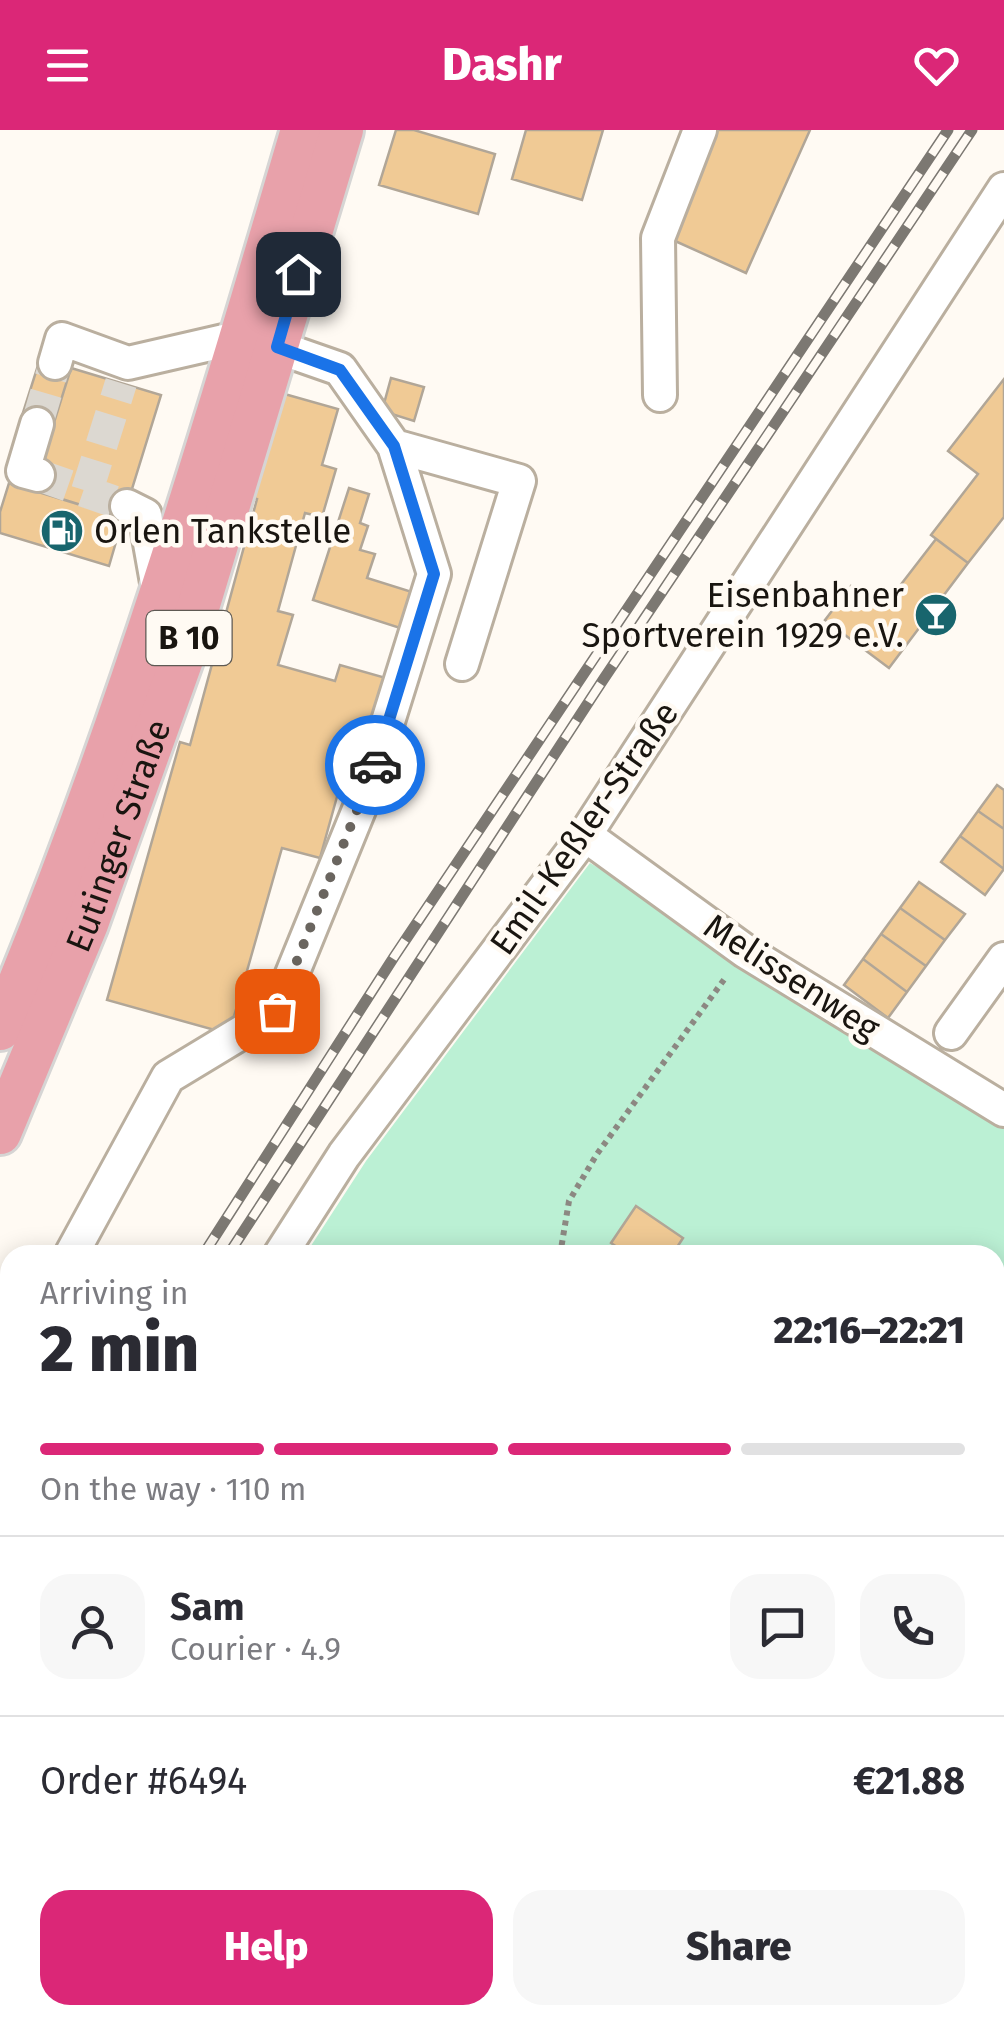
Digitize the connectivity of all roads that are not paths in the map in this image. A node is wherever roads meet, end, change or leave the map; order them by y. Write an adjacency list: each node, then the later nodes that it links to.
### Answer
1 (302, 130): 5 (main road, Eutinger Straße / B 10)
2 (342, 130): 5 (main road, Eutinger Straße / B 10)
3 (700, 130): 7 (street)
4 (1004, 189): 14 (street, Emil-Keßler-Straße)
5 (259, 342): 6 (street); 9 (street); 12 (main road, Eutinger Straße / B 10); 19 (main road, Eutinger Straße / B 10)
6 (55, 363)
7 (660, 395)
8 (37, 424): 10 (street)
9 (394, 446): 13 (street); 20 (street)
10 (38, 476)
11 (127, 506): 12 (street)
12 (159, 595): 16 (main road, Eutinger Straße / B 10)
13 (462, 664)
14 (585, 836): 18 (street, Melissenweg); 21 (street, Emil-Keßler-Straße)
15 (1004, 958): 17 (street)
16 (0, 1029)
17 (951, 1032)
18 (1004, 1110)
19 (0, 1134)
20 (76, 1245)
21 (286, 1245)

